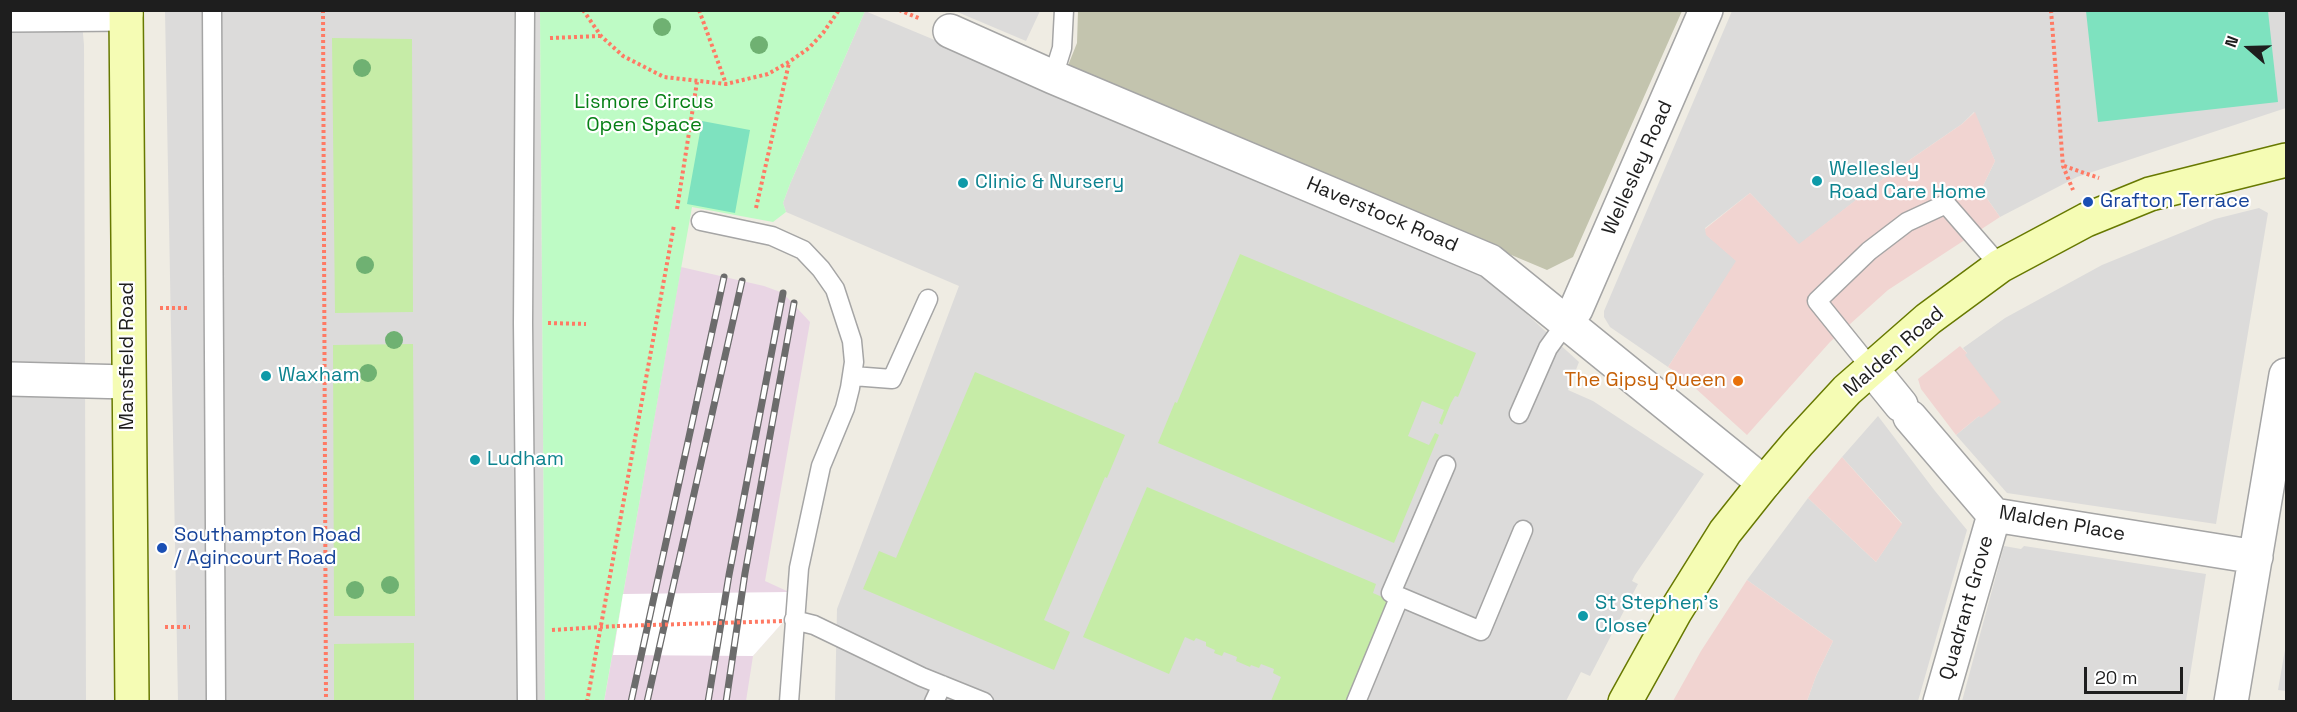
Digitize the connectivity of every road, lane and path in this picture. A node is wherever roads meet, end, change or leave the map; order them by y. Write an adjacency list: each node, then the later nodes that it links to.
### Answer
1 (212, 10): 45 (lane)
2 (323, 10): 46 (path)
3 (525, 10): 14 (lane)
4 (583, 10): 13 (path)
5 (699, 10): 18 (path)
6 (839, 10): 15 (path)
7 (1064, 10): 16 (lane)
8 (1706, 10): 26 (street, Wellesley Road)
9 (2051, 10): 20 (path)
10 (126, 12): 11 (street); 32 (main road, Mansfield Road)
11 (10, 15)
12 (950, 31): 16 (street, Haverstock Road)
13 (601, 36): 14 (path); 17 (path)
14 (525, 38): 25 (lane)
15 (789, 62): 18 (path); 22 (path)
16 (1053, 77): 26 (street, Haverstock Road)
17 (697, 82): 18 (path); 41 (path)
18 (726, 84)
19 (2286, 160): 20 (main road, Malden Road)
20 (2086, 220): 23 (main road, Malden Road)
21 (701, 221): 22 (lane)
22 (751, 231): 30 (lane)
23 (2000, 266): 28 (main road, Malden Road); 28 (lane)
24 (928, 299): 30 (lane)
25 (523, 323): 27 (path); 42 (lane)
26 (1566, 323): 33 (lane); 35 (street, Haverstock Road)
27 (586, 324)
28 (1871, 368): 35 (main road, Malden Road); 36 (street, Malden Place)
29 (2286, 375): 38 (street)
30 (853, 376): 40 (lane)
31 (10, 379): 32 (street)
32 (128, 382): 44 (main road, Mansfield Road)
33 (1519, 414)
34 (1446, 465): 39 (lane)
35 (1764, 483): 52 (main road, Malden Road)
36 (1994, 515): 38 (street, Malden Place); 53 (street, Quadrant Grove)
37 (1522, 530): 39 (lane)
38 (2256, 557): 54 (street)
39 (1399, 598): 51 (lane)
40 (789, 620): 41 (path, bridge); 43 (lane); 49 (lane)
41 (602, 628): 42 (path); 48 (path)
42 (528, 631): 47 (lane)
43 (938, 693): 50 (lane)
44 (132, 702)
45 (216, 702)
46 (326, 702)
47 (527, 702)
48 (587, 702)
49 (789, 702)
50 (984, 702)
51 (1356, 702)
52 (1625, 702)
53 (1940, 702)
54 (2231, 702)

